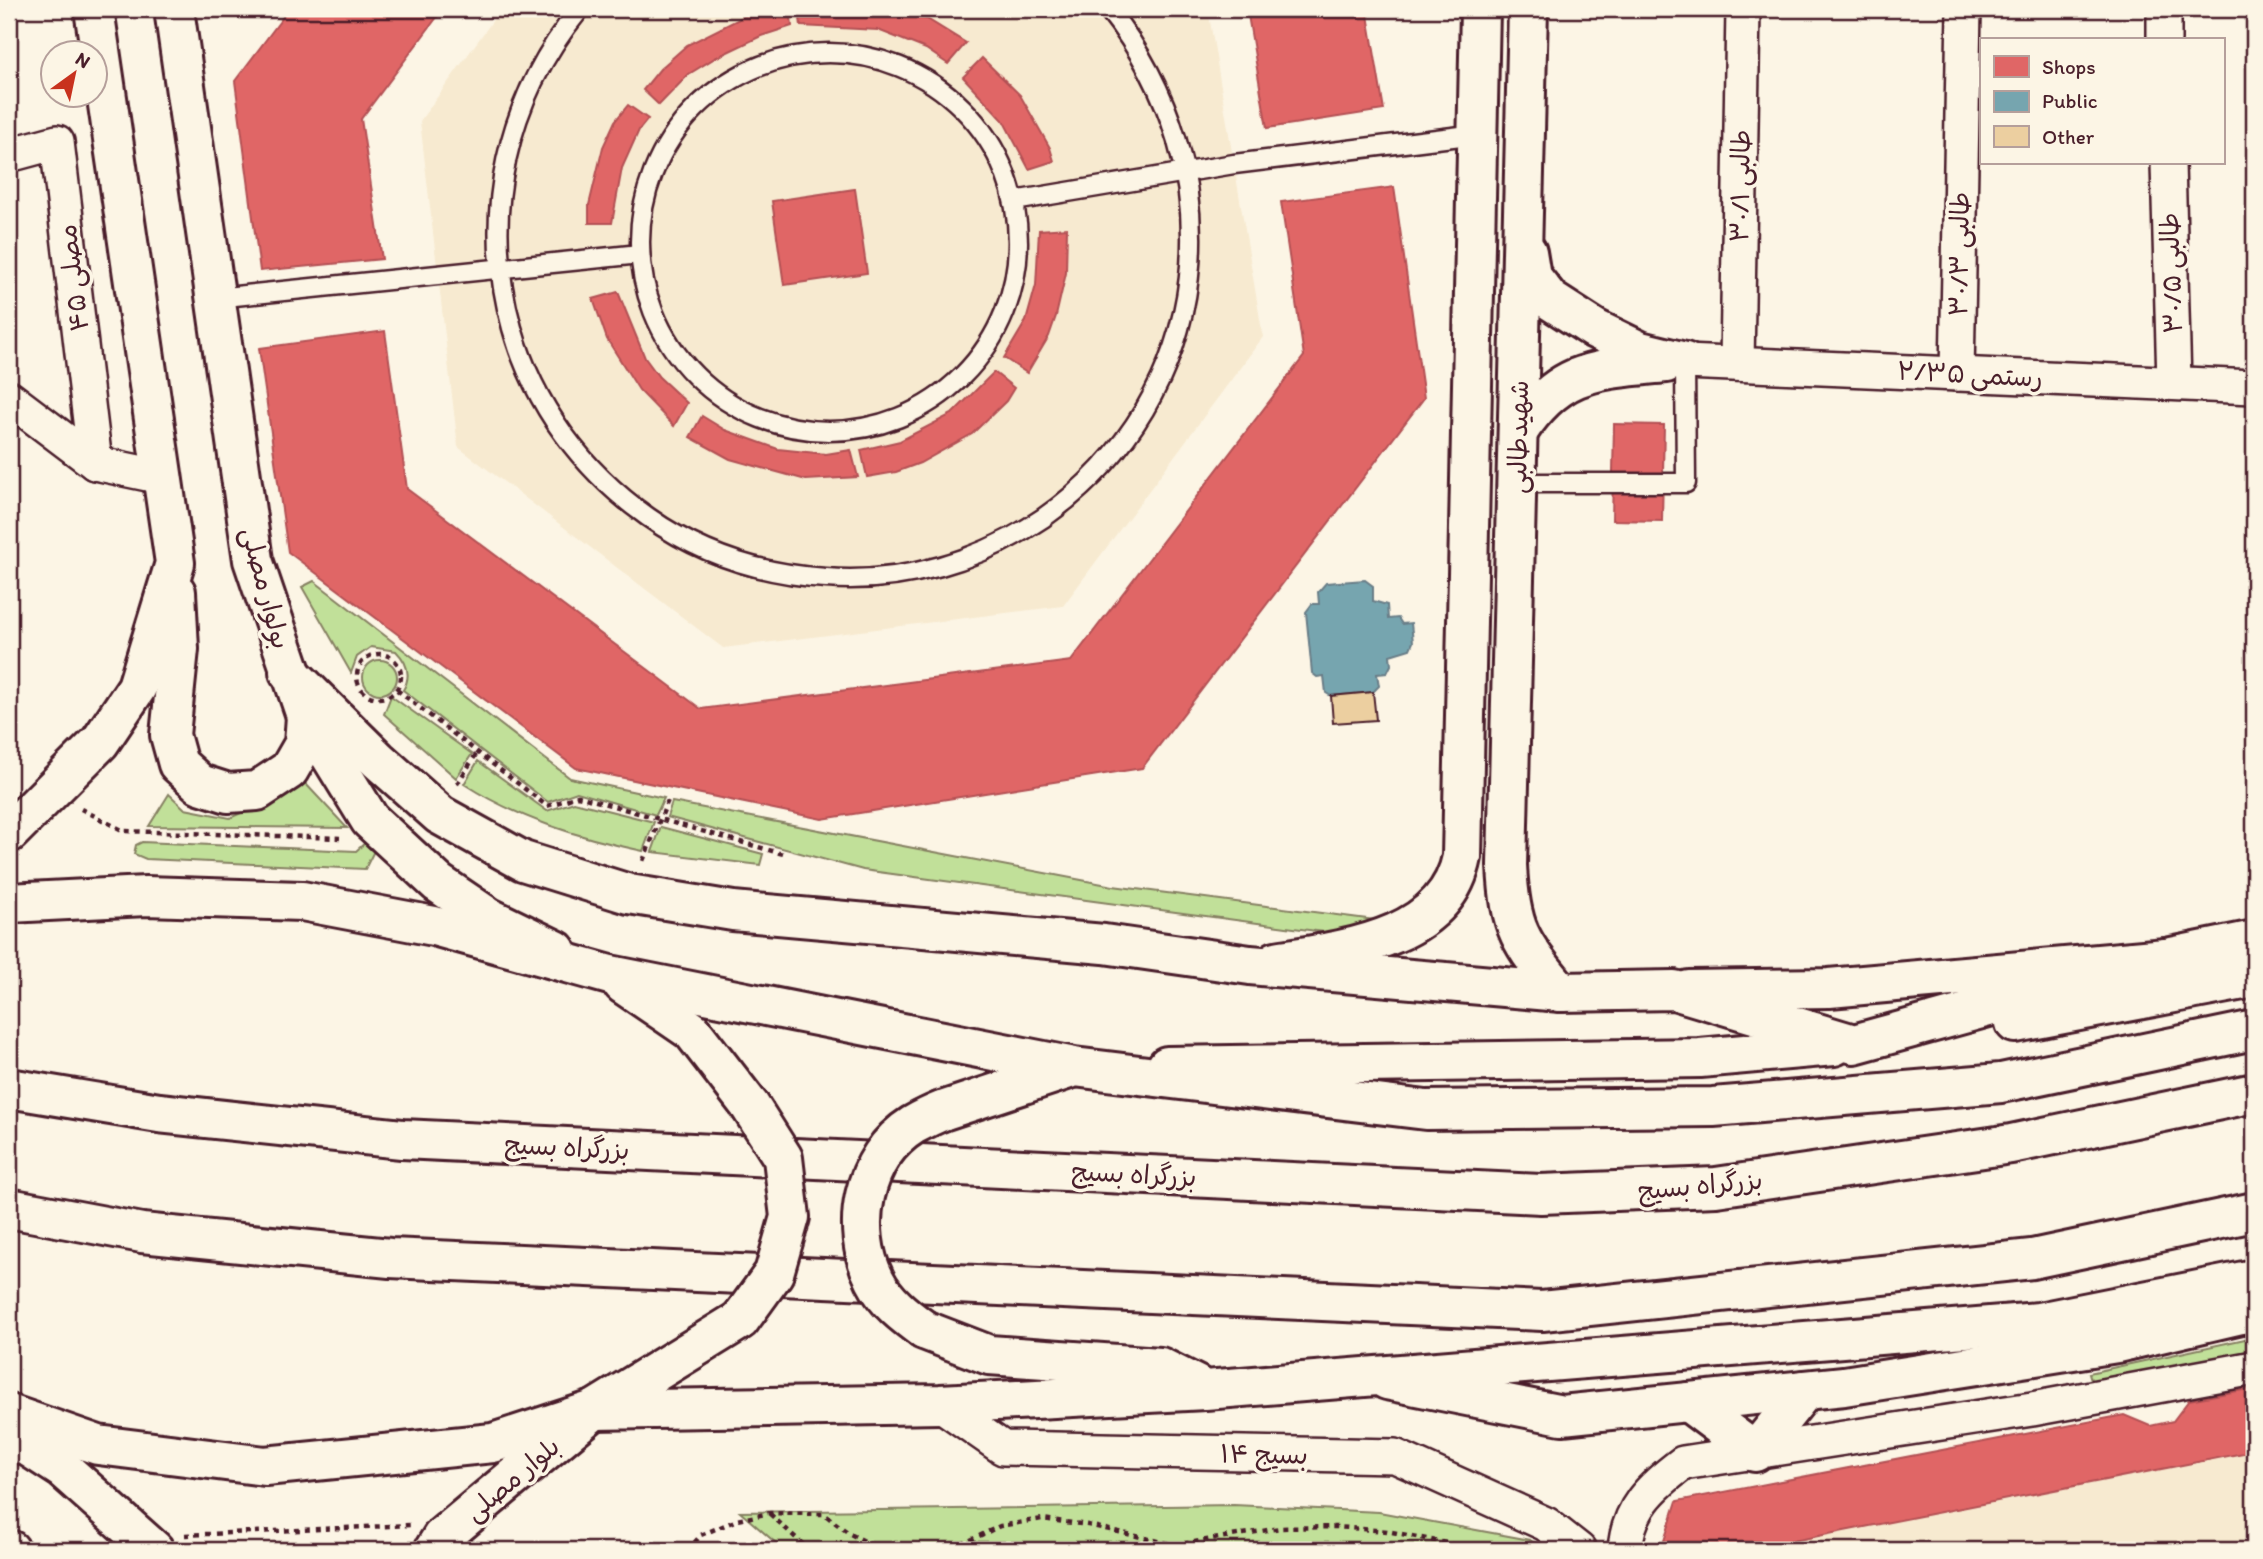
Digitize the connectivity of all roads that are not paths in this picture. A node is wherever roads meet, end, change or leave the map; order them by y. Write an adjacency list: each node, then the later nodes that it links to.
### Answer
1 (94, 9): 29 (main road)
2 (174, 9): 20 (main road, بولوار مصلی)
3 (580, 9): 19 (lane)
4 (1108, 9): 15 (lane)
5 (1480, 9): 12 (main road, شهیدطالبی)
6 (1528, 9): 11 (main road, شهیدطالبی)
7 (1743, 9): 22 (street, طالبی ۳۰/۱)
8 (1964, 9): 23 (street, طالبی ۳۰/۳)
9 (2164, 9): 10 (street)
10 (2165, 38)
11 (1525, 131): 12 (main road); 17 (main road, شهیدطالبی)
12 (1477, 134): 15 (lane); 35 (main road, شهیدطالبی)
13 (9, 155): 28 (street, مصلی ۴۵)
14 (2168, 164): 24 (street, طالبی ۳۰/۵)
15 (1186, 173): 16 (lane); 19 (lane)
16 (1014, 201): 18 (lane); 18 (lane)
17 (1523, 232): 21 (main road); 27 (main road, شهیدطالبی)
18 (640, 254): 19 (lane)
19 (500, 268): 20 (lane)
20 (216, 298): 32 (main road, بولوار مصلی)
21 (1685, 362): 22 (street, رستمی ۲/۳۵); 27 (main road); 30 (lane)
22 (1737, 364): 23 (street, رستمی ۲/۳۵)
23 (1957, 374): 24 (street, رستمی ۲/۳۵)
24 (2175, 383): 25 (street, رستمی ۲/۳۵)
25 (2254, 387)
26 (9, 398): 28 (street)
27 (1518, 432): 30 (main road, شهیدطالبی)
28 (95, 463): 29 (street)
29 (162, 477): 31 (main road)
30 (1517, 483): 36 (main road, شهیدطالبی)
31 (175, 562): 33 (main road); 34 (main road)
32 (289, 672): 33 (main road, بولوار مصلی); 40 (main road)
33 (306, 716): 41 (main road, بولوار مصلی)
34 (9, 833)
35 (1462, 858): 36 (main road); 40 (main road, شهیدطالبی)
36 (1507, 865): 44 (main road, شهیدطالبی)
37 (9, 902): 41 (main road)
38 (2254, 940): 39 (main road)
39 (2166, 958): 43 (main road); 46 (main road)
40 (1250, 965): 44 (main road)
41 (610, 975): 47 (main road); 60 (main road, bridge)
42 (2254, 978): 46 (main road)
43 (1674, 990): 44 (main road); 46 (main road)
44 (1561, 992)
45 (2254, 1030): 47 (main road)
46 (1854, 1044): 47 (main road)
47 (1074, 1068): 56 (main road, bridge)
48 (9, 1088): 49 (main road, بزرگراه بسیج)
49 (2254, 1093)
50 (9, 1208): 51 (main road)
51 (2254, 1212)
52 (2254, 1279): 55 (main road)
53 (2254, 1311): 57 (main road)
54 (2254, 1368): 63 (street)
55 (1371, 1377): 56 (main road); 58 (main road)
56 (1205, 1390): 59 (main road)
57 (1804, 1390): 58 (main road); 63 (main road)
58 (1688, 1402): 63 (main road)
59 (940, 1404): 60 (main road); 66 (street, بسیج ۱۴)
60 (594, 1410): 61 (main road); 64 (main road, بلوار مصلی)
61 (9, 1414)
62 (9, 1434): 65 (main road)
63 (1755, 1452): 67 (street)
64 (438, 1544)
65 (153, 1548)
66 (1578, 1550)
67 (1625, 1550)

